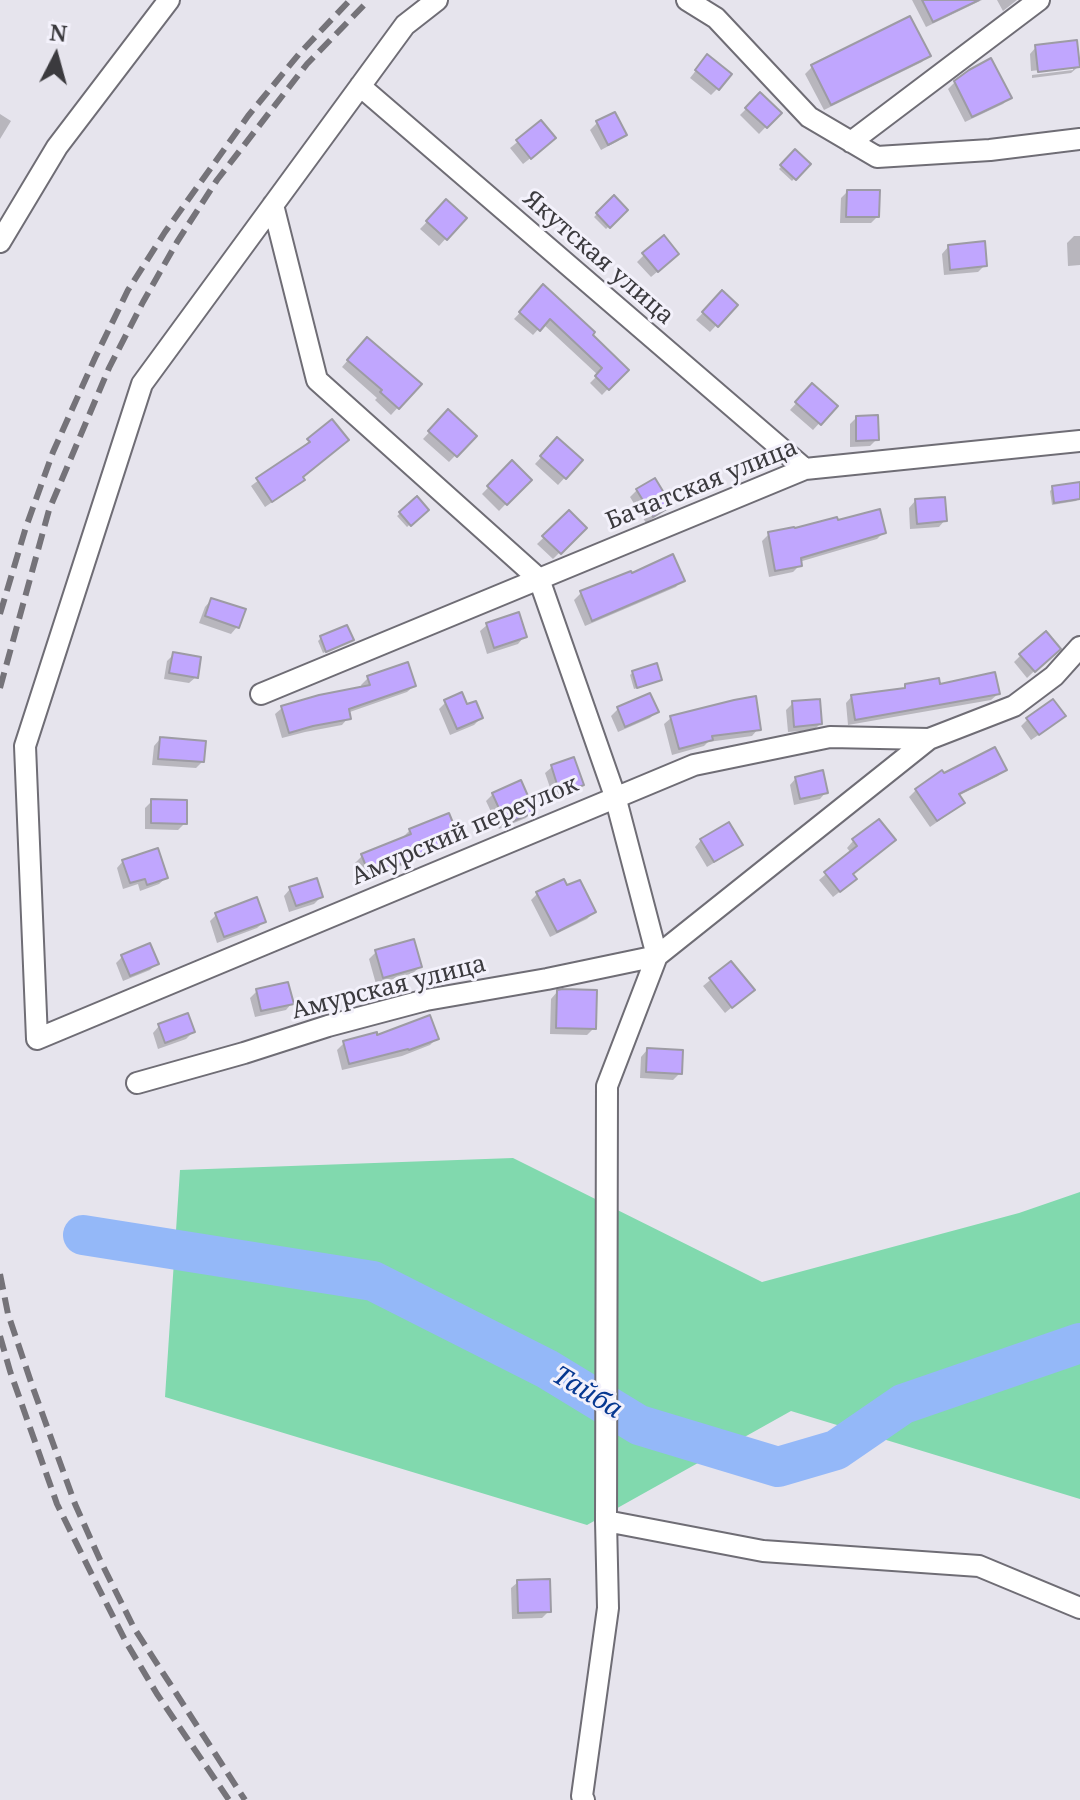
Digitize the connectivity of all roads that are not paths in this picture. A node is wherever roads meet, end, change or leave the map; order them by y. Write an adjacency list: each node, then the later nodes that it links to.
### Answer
1 (169, 0): 9 (street)
2 (437, 0): 5 (street)
3 (687, 0): 7 (street)
4 (1039, 0): 7 (street)
5 (360, 86): 8 (street); 11 (street, Якутская улица)
6 (1080, 139): 7 (street)
7 (851, 142)
8 (273, 205): 12 (street); 16 (street, Амурский переулок)
9 (0, 242)
10 (1080, 441): 11 (street, Бачатская улица)
11 (805, 469): 12 (street, Бачатская улица)
12 (539, 579): 14 (street, Бачатская улица); 16 (street)
13 (1080, 647): 15 (street)
14 (261, 694)
15 (929, 739): 16 (street, Амурский переулок); 17 (street)
16 (615, 796): 17 (street)
17 (657, 956): 18 (street, Амурская улица); 19 (street)
18 (137, 1083)
19 (606, 1521): 20 (street); 21 (street)
20 (1080, 1608)
21 (584, 1800)

